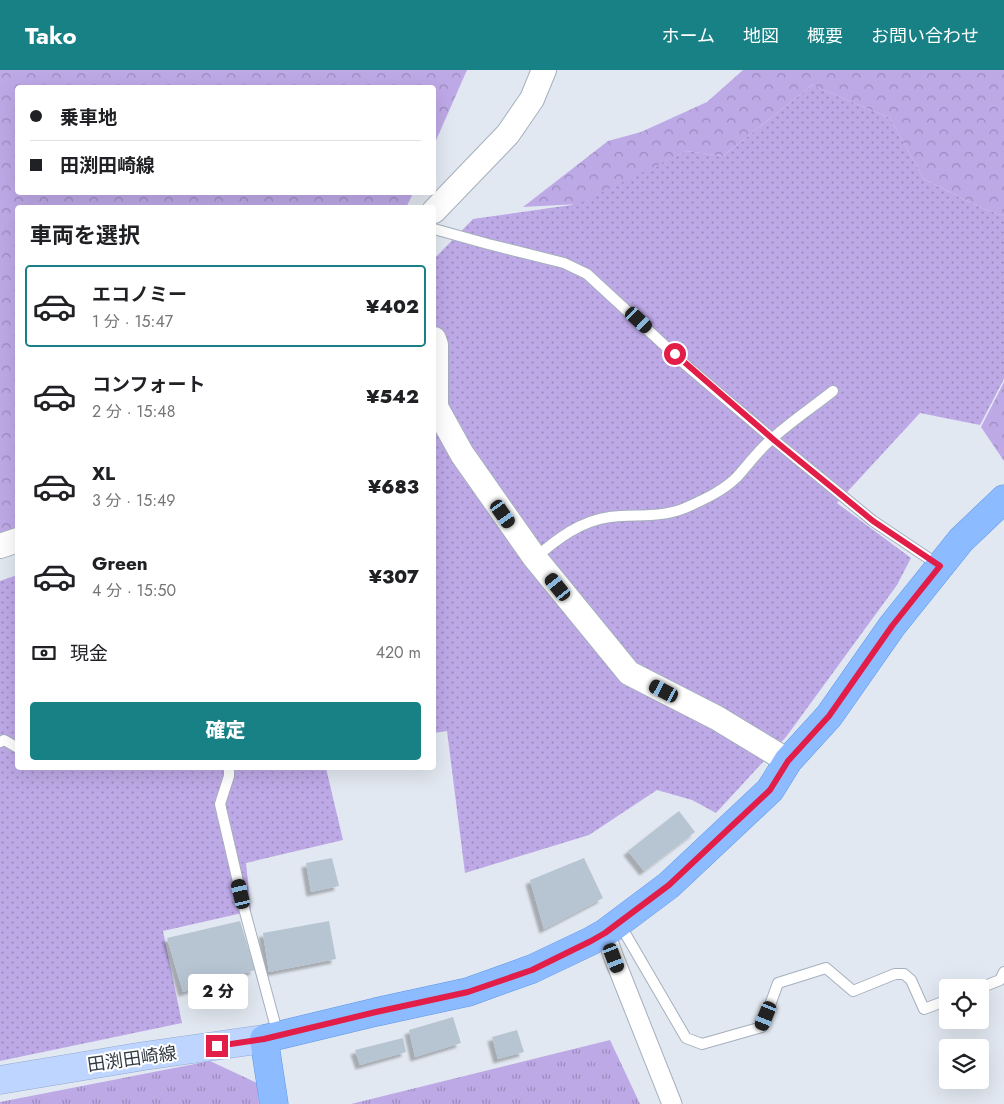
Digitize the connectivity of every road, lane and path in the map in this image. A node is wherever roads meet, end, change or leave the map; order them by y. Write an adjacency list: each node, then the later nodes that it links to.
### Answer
1 (544, 70): 2 (street)
2 (436, 209)
3 (436, 230): 8 (lane)
4 (436, 345): 6 (street)
5 (833, 391): 8 (lane)
6 (436, 407)
7 (436, 407): 12 (street)
8 (772, 438): 12 (lane); 13 (lane)
9 (1004, 500): 13 (main road)
10 (15, 541): 11 (street)
11 (0, 546)
12 (534, 558): 16 (street)
13 (940, 566): 16 (main road)
14 (0, 742): 15 (lane)
15 (15, 746)
16 (788, 761): 18 (main road)
17 (229, 770): 22 (lane)
18 (612, 928): 21 (lane); 22 (main road); 25 (street)
19 (1004, 972): 20 (lane)
20 (989, 984)
21 (939, 1003)
22 (271, 1038): 23 (main road, 田渕田崎線); 24 (main road)
23 (0, 1080)
24 (274, 1104)
25 (672, 1104)

